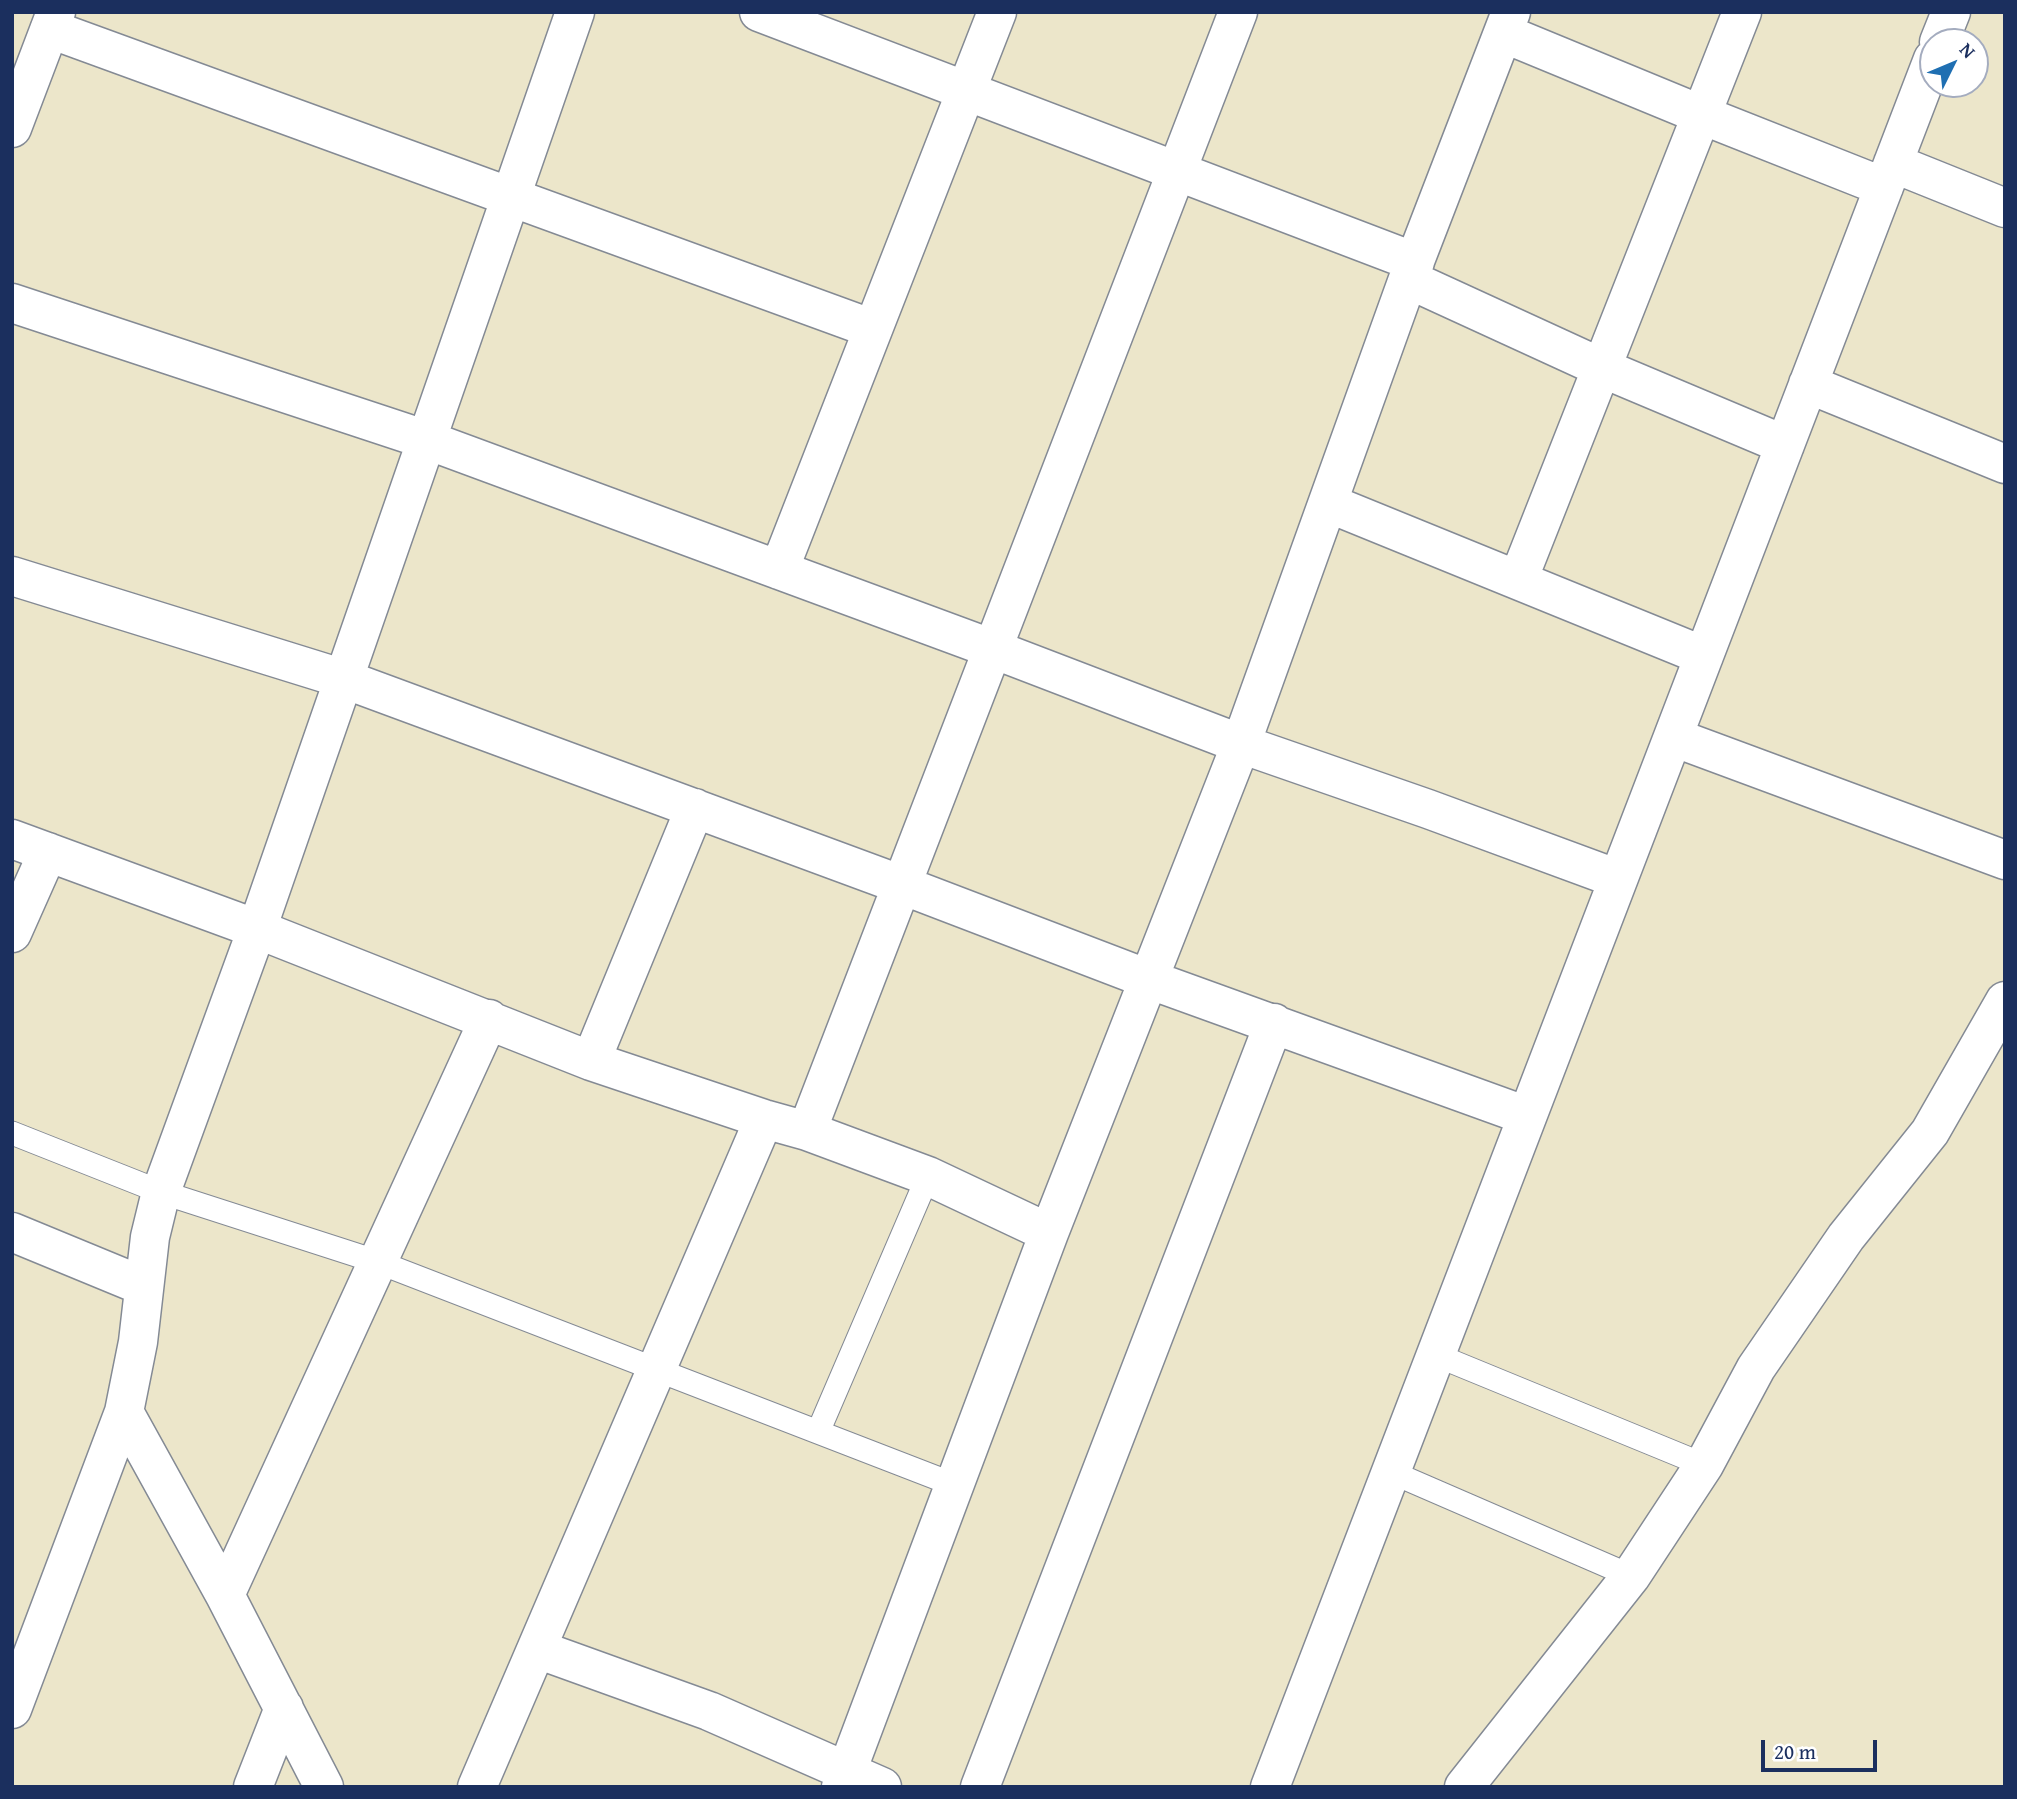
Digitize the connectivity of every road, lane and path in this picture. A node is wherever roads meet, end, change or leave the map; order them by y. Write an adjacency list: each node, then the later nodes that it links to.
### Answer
1 (575, 12): 14 (street)
2 (759, 12): 8 (street)
3 (997, 12): 8 (street)
4 (1238, 12): 12 (street)
5 (1742, 12): 10 (street)
6 (53, 21): 11 (street); 14 (street)
7 (1507, 23): 10 (street); 16 (street)
8 (966, 92): 12 (street); 18 (street)
9 (1919, 95): 13 (street)
10 (1702, 115): 13 (street); 19 (street)
11 (12, 128)
12 (1177, 172): 16 (street); 28 (street)
13 (1888, 175): 15 (street); 20 (street)
14 (511, 196): 18 (street); 21 (street)
15 (2005, 208)
16 (1411, 271): 19 (street); 24 (street)
17 (12, 303): 21 (street)
18 (873, 329): 25 (street)
19 (1602, 368): 22 (street); 27 (street)
20 (1808, 384): 22 (street); 23 (street)
21 (427, 440): 25 (street); 30 (street)
22 (1785, 444): 29 (street)
23 (2005, 464)
24 (1328, 503): 27 (street); 32 (street)
25 (779, 570): 28 (street)
26 (12, 576): 30 (street)
27 (1518, 580): 29 (street)
28 (993, 649): 32 (street); 38 (street)
29 (1704, 656): 31 (street)
30 (344, 679): 33 (street); 39 (street)
31 (1673, 737): 36 (street); 37 (street)
32 (1241, 744): 37 (street); 41 (street)
33 (695, 808): 38 (street); 45 (street)
34 (12, 839): 35 (street)
35 (48, 852): 39 (street); 40 (street)
36 (2005, 860)
37 (1618, 879): 46 (street)
38 (902, 885): 41 (street); 48 (street)
39 (257, 929): 43 (street); 51 (street)
40 (12, 933)
41 (1149, 979): 44 (street); 53 (street)
42 (2005, 1001): 60 (street)
43 (489, 1019): 45 (street); 54 (street)
44 (1274, 1023): 46 (street); 73 (street)
45 (591, 1061): 47 (street)
46 (1527, 1116): 56 (street)
47 (764, 1119): 48 (street); 57 (street)
48 (807, 1131): 50 (street)
49 (12, 1133): 51 (lane)
50 (928, 1175): 53 (street); 59 (lane)
51 (161, 1192): 54 (lane); 55 (street)
52 (12, 1232): 55 (street)
53 (1049, 1233): 62 (street)
54 (378, 1262): 57 (lane); 64 (street)
55 (144, 1286): 58 (street)
56 (1436, 1355): 60 (lane); 61 (street)
57 (657, 1370): 59 (lane); 65 (street)
58 (124, 1412): 64 (street); 67 (street)
59 (818, 1432): 62 (lane)
60 (1704, 1465): 63 (street)
61 (1391, 1472): 63 (lane); 74 (street)
62 (955, 1485): 68 (street)
63 (1632, 1576): 75 (street)
64 (225, 1595): 66 (street)
65 (537, 1649): 68 (street); 69 (street)
66 (284, 1708): 70 (street); 71 (street)
67 (12, 1709)
68 (843, 1780): 72 (street)
69 (479, 1786)
70 (253, 1787)
71 (324, 1787)
72 (882, 1787)
73 (979, 1787)
74 (1270, 1787)
75 (1464, 1787)

